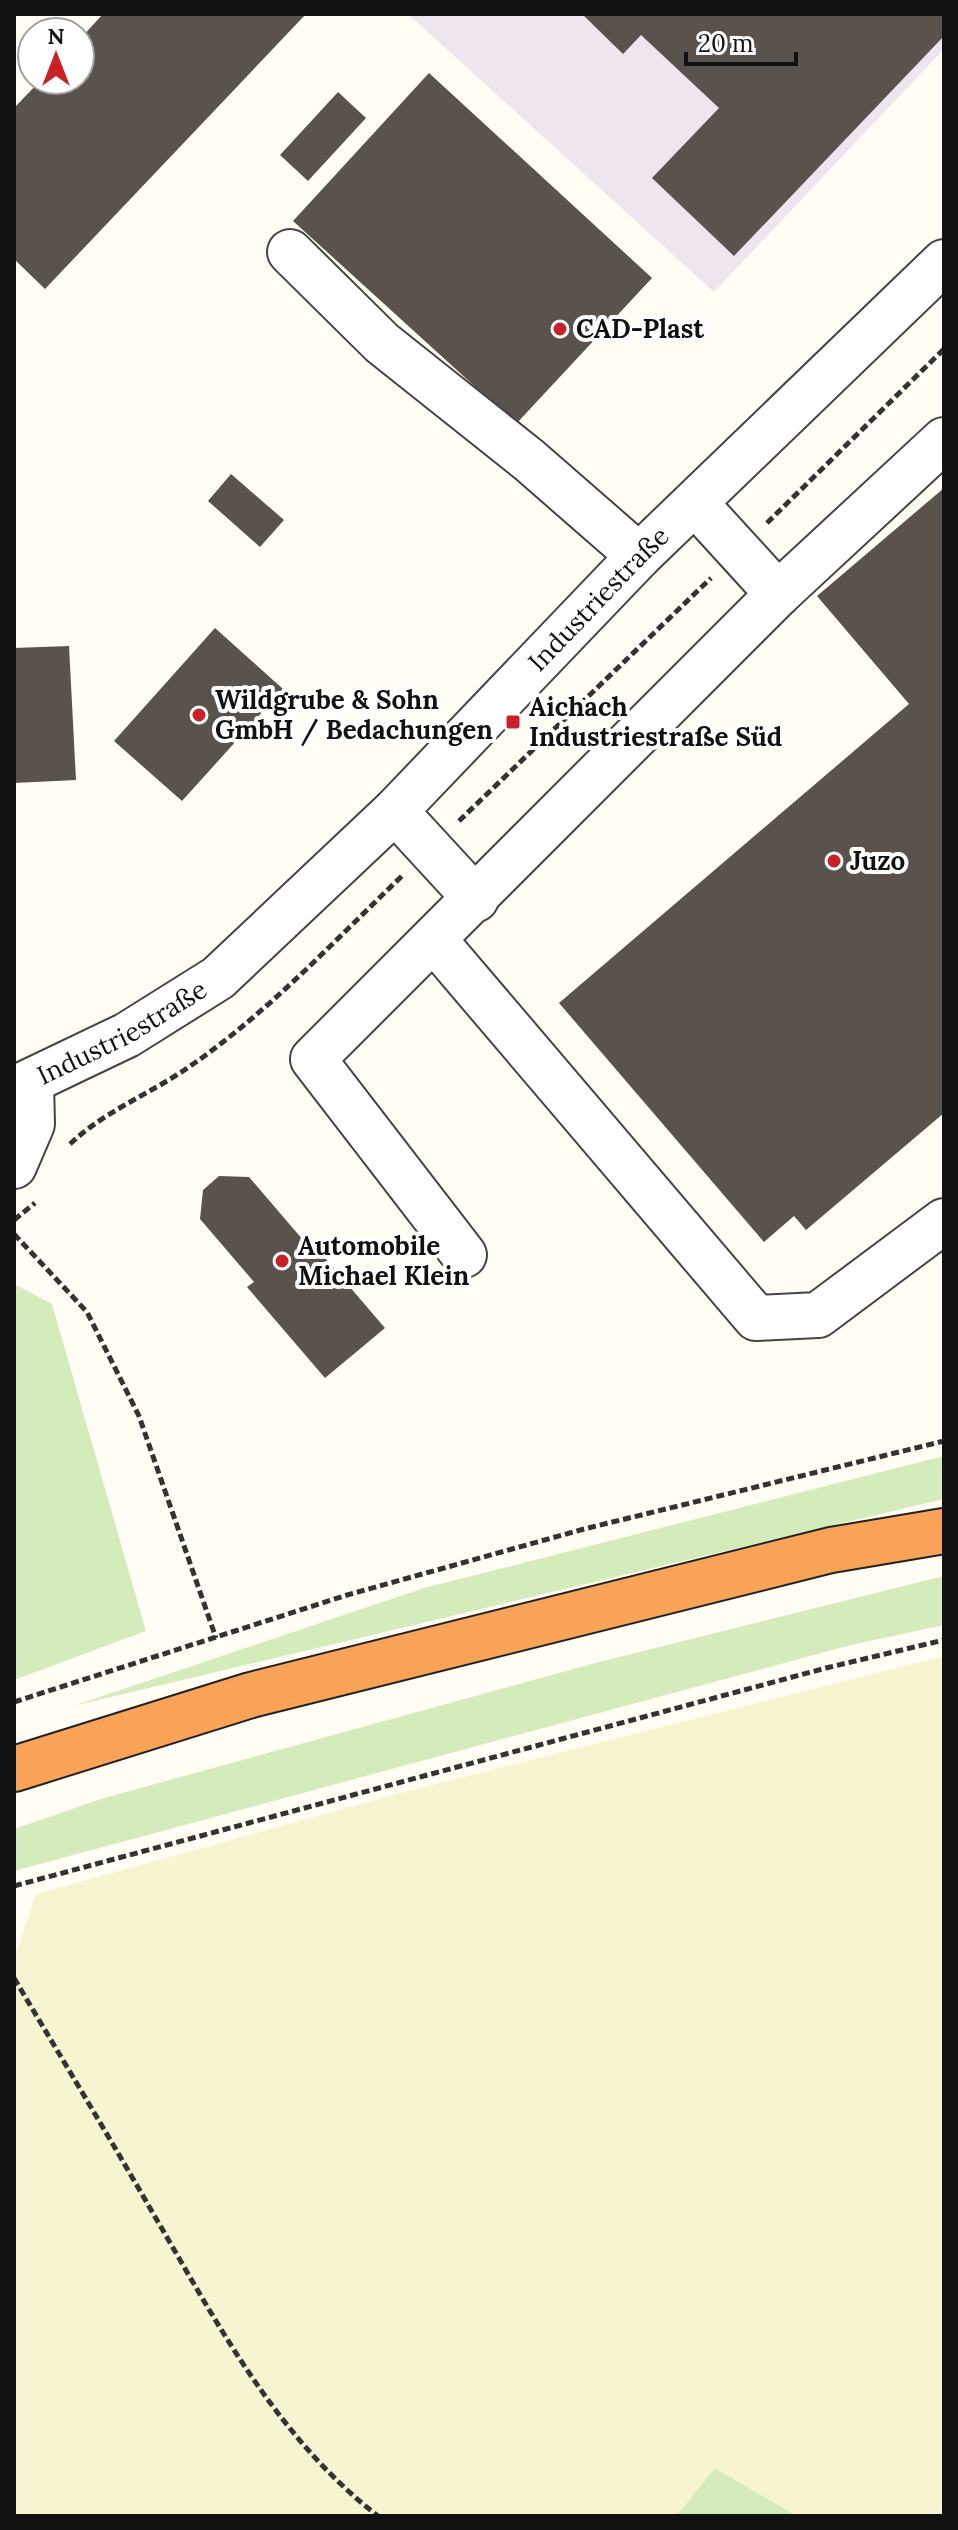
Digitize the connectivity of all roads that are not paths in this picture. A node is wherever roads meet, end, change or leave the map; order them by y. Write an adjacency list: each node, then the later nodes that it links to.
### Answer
1 (290, 252): 5 (street)
2 (938, 280): 4 (street, Industriestraße)
3 (944, 440): 6 (street)
4 (695, 503): 5 (street, Industriestraße); 6 (street)
5 (639, 556): 7 (street, Industriestraße)
6 (778, 594): 8 (street)
7 (395, 811): 8 (street); 10 (street, Industriestraße)
8 (476, 899): 9 (street)
9 (435, 941): 12 (street); 13 (street)
10 (23, 1086): 11 (street)
11 (26, 1183)
12 (944, 1221)
13 (464, 1255)
14 (944, 1531): 15 (highway)
15 (14, 1769)

